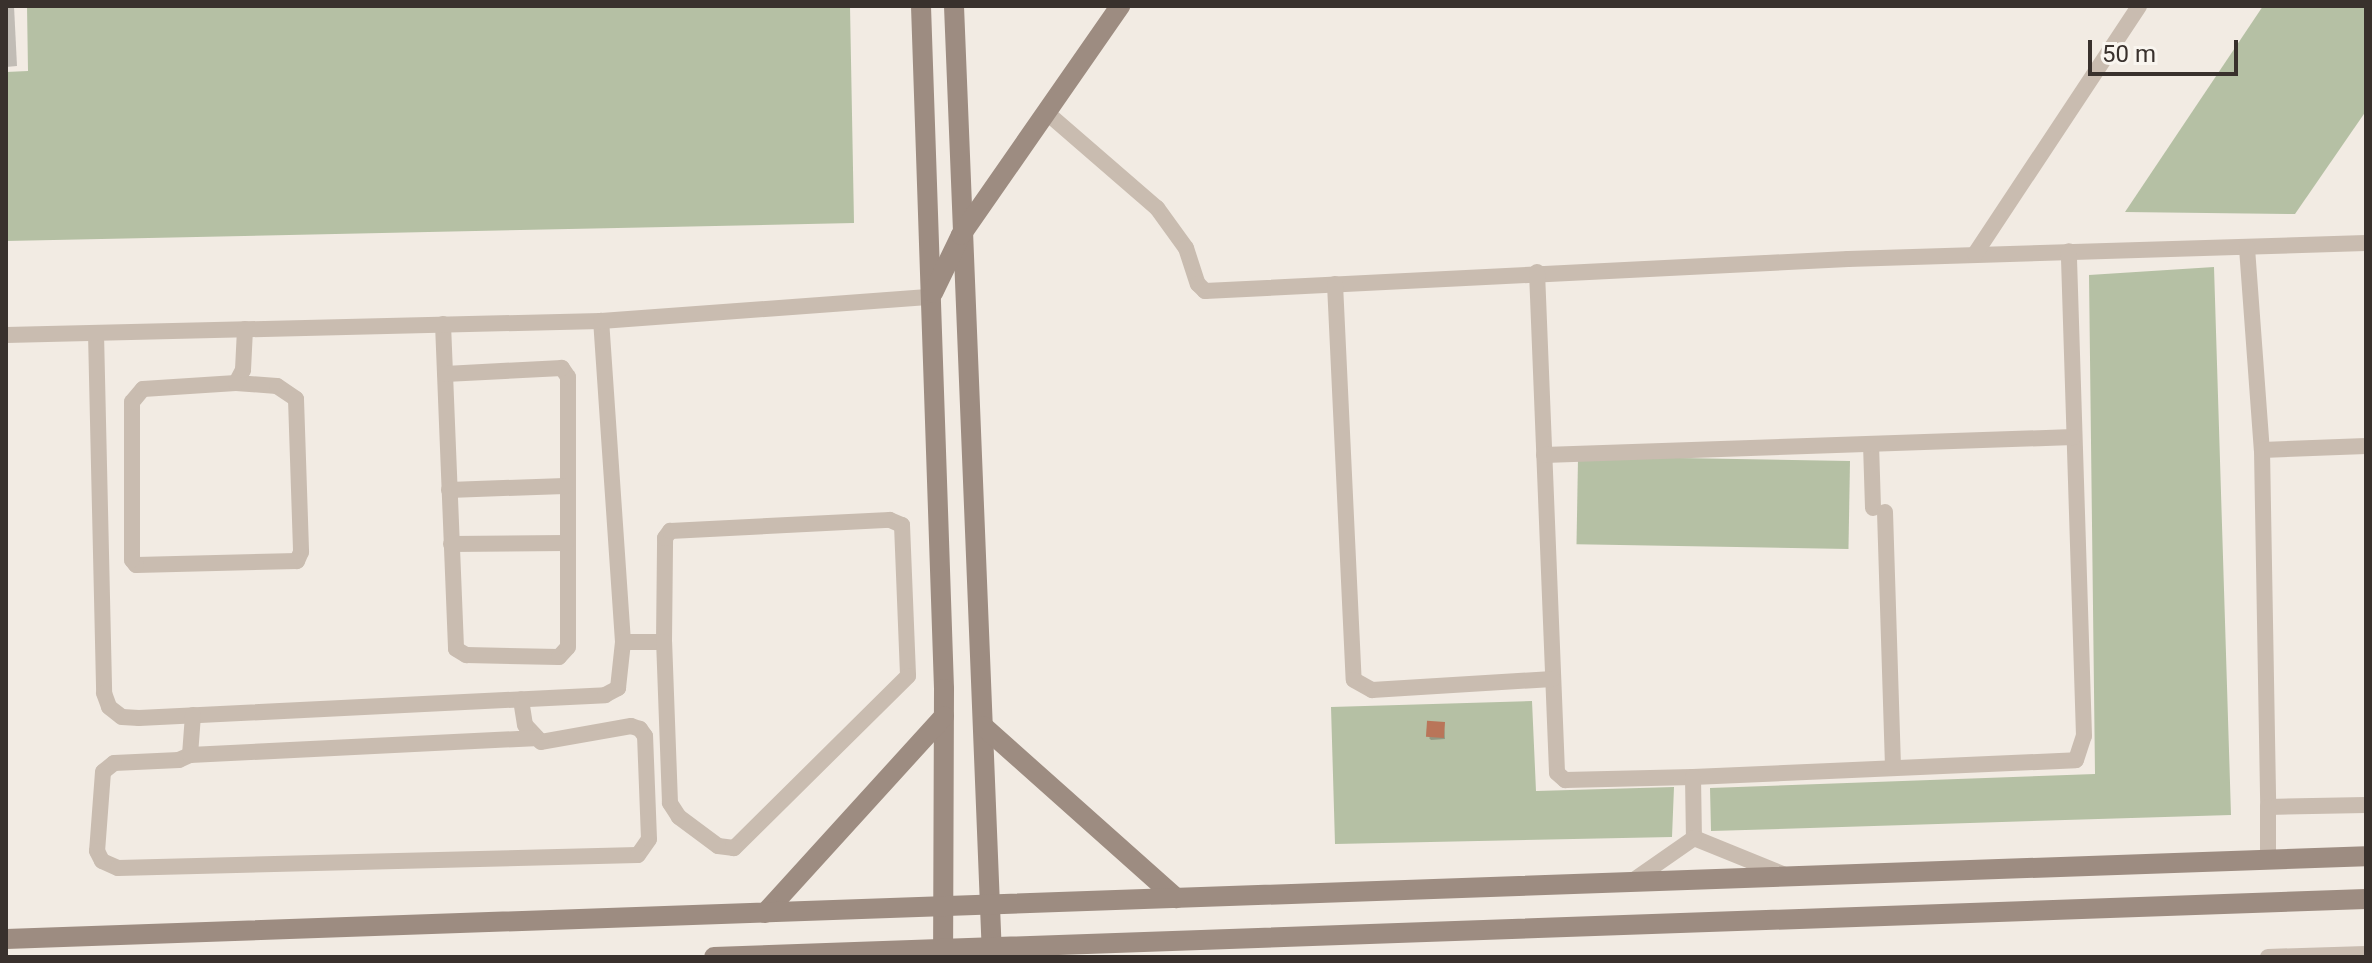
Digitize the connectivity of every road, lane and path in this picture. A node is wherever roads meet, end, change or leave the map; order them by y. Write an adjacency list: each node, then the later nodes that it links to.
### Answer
1 (921, 6): 13 (main road)
2 (954, 6): 6 (main road)
3 (1120, 6): 5 (main road)
4 (2139, 6): 10 (street)
5 (1046, 112): 6 (main road); 12 (street)
6 (961, 235): 13 (main road); 36 (main road)
7 (2366, 243): 8 (street)
8 (2247, 248): 9 (street); 24 (street)
9 (2069, 251): 10 (street); 21 (street)
10 (1975, 254): 11 (street)
11 (1537, 272): 12 (street); 25 (street)
12 (1335, 284): 32 (street)
13 (931, 297): 14 (street); 35 (main road)
14 (601, 321): 15 (street); 30 (street)
15 (443, 324): 16 (street); 19 (street)
16 (245, 329): 17 (street); 20 (street)
17 (96, 333): 18 (street); 34 (street)
18 (6, 335)
19 (445, 374): 26 (street); 27 (street)
20 (236, 383): 20 (street)
21 (2074, 437): 22 (street); 39 (street)
22 (1871, 444): 25 (street); 39 (street)
23 (2366, 446): 24 (street)
24 (2262, 450): 42 (street)
25 (1544, 455): 32 (street)
26 (565, 486): 27 (street); 28 (street)
27 (449, 490): 29 (street)
28 (566, 543): 29 (street); 29 (street)
29 (451, 544)
30 (623, 642): 31 (street); 33 (street)
31 (664, 642): 31 (street)
32 (1553, 679): 40 (street)
33 (521, 699): 34 (street); 37 (street)
34 (193, 715): 38 (street)
35 (944, 716): 51 (main road); 52 (main road)
36 (983, 726): 48 (main road); 50 (main road)
37 (534, 738): 38 (street); 38 (street)
38 (190, 755)
39 (1893, 765): 40 (street)
40 (1693, 777): 43 (street)
41 (2366, 805): 42 (street)
42 (2268, 807): 45 (street)
43 (1694, 838): 46 (street); 47 (street)
44 (2366, 856): 45 (main road)
45 (2268, 860): 46 (main road)
46 (1788, 876): 47 (main road)
47 (1631, 882): 48 (main road)
48 (1176, 898): 50 (main road)
49 (2366, 899): 54 (main road)
50 (991, 904): 51 (main road); 55 (main road)
51 (943, 906): 52 (main road); 56 (main road)
52 (765, 913): 53 (main road)
53 (6, 939)
54 (1208, 940): 55 (main road); 59 (main road)
55 (992, 952): 56 (main road)
56 (943, 953): 58 (main road)
57 (2366, 954): 60 (street)
58 (714, 957)
59 (1194, 957)
60 (2268, 957)

